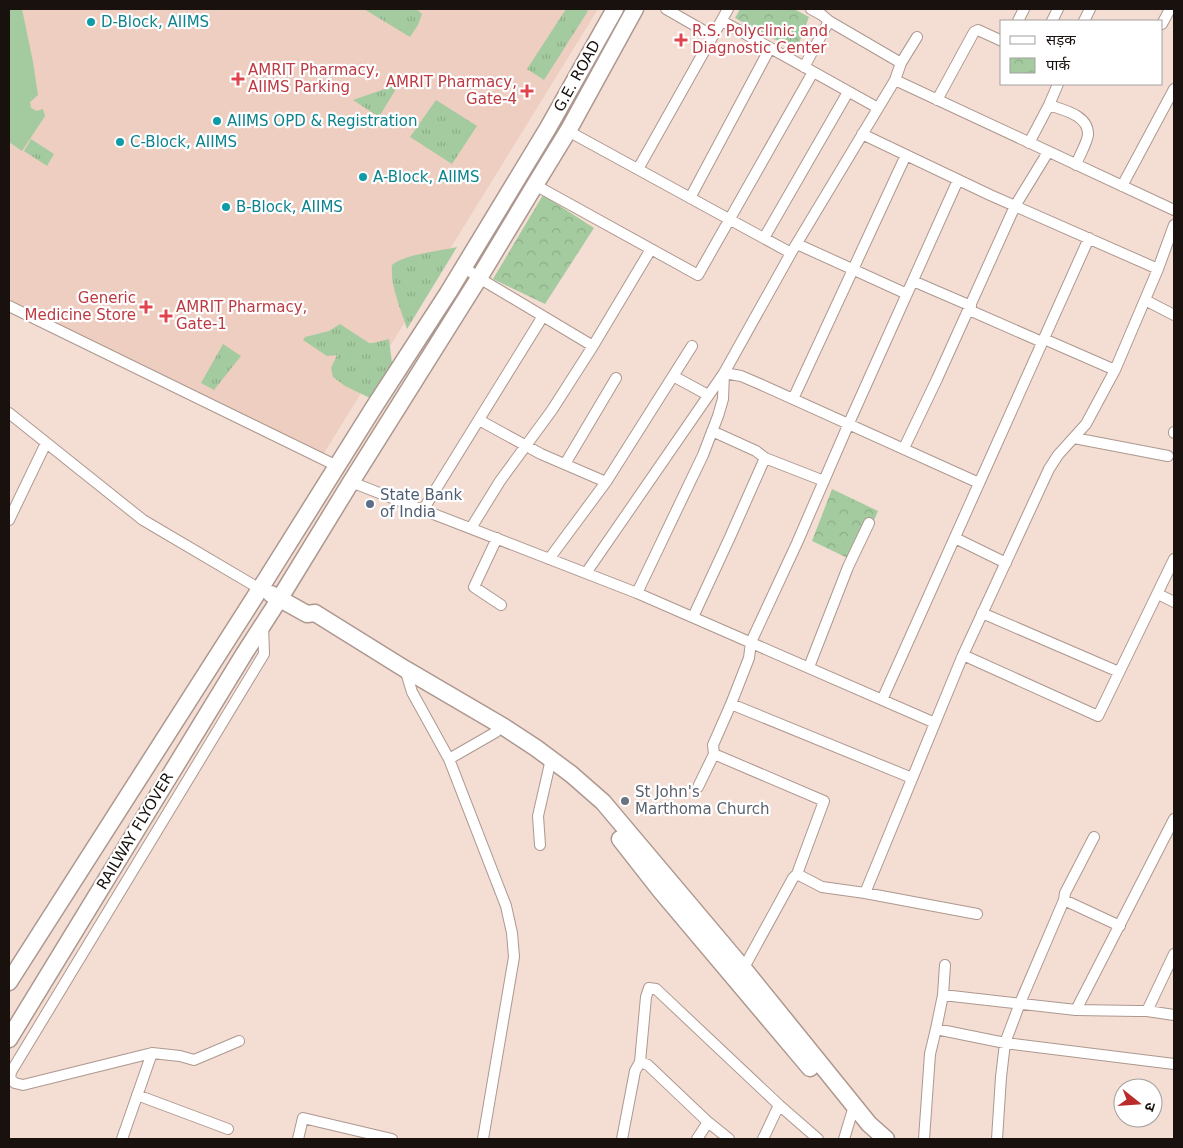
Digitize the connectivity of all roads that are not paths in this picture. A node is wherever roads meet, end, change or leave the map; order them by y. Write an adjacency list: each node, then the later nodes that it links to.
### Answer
1 (615, 9): 42 (main road, G.E. ROAD)
2 (635, 9): 23 (main road, RAILWAY FLYOVER)
3 (666, 9): 10 (street)
4 (728, 9): 7 (street)
5 (811, 9): 8 (street)
6 (1170, 9): 9 (street)
7 (722, 21): 10 (street); 13 (street)
8 (829, 21): 14 (street); 15 (street)
9 (1163, 22)
10 (713, 36): 29 (street)
11 (917, 37): 14 (street)
12 (1000, 40): 20 (street)
13 (770, 48): 15 (street); 33 (street)
14 (901, 63): 16 (street)
15 (808, 70): 19 (street); 36 (street)
16 (894, 80): 20 (street); 22 (street)
17 (1058, 85): 21 (street)
18 (1174, 89): 32 (street)
19 (848, 92): 22 (street); 38 (street)
20 (937, 100): 25 (street)
21 (1049, 105): 25 (street); 28 (street)
22 (878, 108): 24 (street)
23 (568, 131): 29 (street); 31 (main road, RAILWAY FLYOVER)
24 (862, 134): 27 (street); 41 (street)
25 (1029, 143): 26 (street)
26 (1048, 152): 28 (street); 34 (street)
27 (906, 155): 30 (street); 44 (street)
28 (1076, 164): 32 (street)
29 (638, 169): 33 (street)
30 (958, 180): 34 (street); 46 (street)
31 (536, 185): 40 (street); 45 (main road, RAILWAY FLYOVER)
32 (1122, 186): 35 (street)
33 (690, 198): 36 (street)
34 (1015, 206): 39 (street); 50 (street)
35 (1174, 210)
36 (730, 219): 38 (street); 40 (street)
37 (1174, 226): 43 (street)
38 (764, 238): 41 (street)
39 (1089, 238): 43 (street); 53 (street)
40 (651, 248): 54 (street)
41 (794, 248): 44 (street); 57 (street)
42 (464, 267): 45 (street); 73 (main road, RAILWAY FLYOVER)
43 (1158, 269): 48 (street)
44 (852, 270): 47 (street); 61 (street)
45 (479, 278): 52 (street); 75 (main road, RAILWAY FLYOVER)
46 (913, 281): 47 (street); 50 (street)
47 (907, 294): 64 (street)
48 (1144, 300): 51 (street); 56 (street)
49 (9, 306): 73 (street)
50 (970, 308): 53 (street); 69 (street)
51 (1174, 315)
52 (543, 316): 54 (street); 63 (street)
53 (1043, 340): 56 (street); 77 (street)
54 (592, 346): 68 (street)
55 (692, 346): 58 (street)
56 (1115, 370): 66 (street)
57 (724, 373): 60 (street); 61 (street); 65 (street)
58 (673, 376): 60 (street); 76 (street)
59 (616, 378): 72 (street)
60 (708, 395): 87 (street)
61 (793, 399): 64 (street)
62 (9, 413): 67 (street)
63 (479, 420): 68 (street); 78 (street)
64 (849, 424): 69 (street); 74 (street)
65 (712, 431): 71 (street); 89 (street)
66 (1074, 438): 70 (street); 86 (street)
67 (46, 443): 79 (street); 88 (street)
68 (526, 446): 72 (street); 81 (street)
69 (904, 448): 77 (street)
70 (1168, 456)
71 (764, 458): 74 (street); 95 (street)
72 (565, 464): 76 (street)
73 (337, 466): 88 (main road, RAILWAY FLYOVER)
74 (824, 481): 97 (street)
75 (351, 482): 78 (street); 91 (main road, RAILWAY FLYOVER)
76 (606, 482): 84 (street)
77 (979, 483): 83 (street)
78 (423, 510): 81 (street)
79 (9, 520)
80 (869, 523): 99 (street)
81 (471, 528): 82 (street)
82 (496, 538): 84 (street); 93 (street)
83 (954, 538): 86 (street); 102 (street)
84 (549, 559): 87 (street)
85 (1174, 559): 90 (street)
86 (1006, 563): 94 (street)
87 (586, 573): 89 (street)
88 (260, 589): 91 (main road); 122 (main road, RAILWAY FLYOVER)
89 (637, 593): 95 (street)
90 (1158, 594): 92 (street); 100 (street)
91 (280, 598): 96 (main road, RAILWAY FLYOVER); 101 (main road)
92 (1174, 602)
93 (501, 605)
94 (982, 613): 98 (street); 100 (street)
95 (693, 617): 97 (street)
96 (263, 624): 129 (main road, RAILWAY FLYOVER); 132 (street)
97 (751, 642): 99 (street); 103 (street)
98 (963, 655): 100 (street); 104 (street)
99 (809, 667): 102 (street)
100 (1119, 672)
101 (407, 675): 105 (main road); 107 (street); 108 (main road)
102 (882, 700): 104 (street)
103 (731, 704): 106 (street); 109 (street)
104 (935, 723): 109 (street)
105 (496, 732): 107 (street); 108 (main road)
106 (714, 754): 110 (street); 114 (street)
107 (449, 759): 143 (street)
108 (550, 763): 113 (street); 121 (main road)
109 (912, 778): 115 (street)
110 (698, 787)
111 (1174, 821): 118 (street)
112 (1094, 837): 116 (street)
113 (540, 845)
114 (797, 874): 115 (street); 121 (street)
115 (864, 893): 117 (street)
116 (1064, 900): 118 (street); 124 (street)
117 (977, 914)
118 (1120, 926): 125 (street)
119 (1174, 954): 126 (street)
120 (944, 965): 123 (street)
121 (740, 974): 137 (main road)
122 (9, 982)
123 (943, 995): 124 (street); 128 (street)
124 (1020, 1003): 125 (street); 131 (street)
125 (1076, 1010): 126 (street)
126 (1147, 1011): 127 (street)
127 (1174, 1015)
128 (936, 1029): 131 (street); 152 (street)
129 (9, 1039)
130 (239, 1041): 132 (street)
131 (1005, 1043): 134 (street); 153 (street)
132 (152, 1053): 135 (street)
133 (640, 1062): 136 (street); 138 (street); 144 (street)
134 (1174, 1064)
135 (137, 1095): 139 (street); 140 (street)
136 (779, 1105): 147 (street); 148 (street)
137 (852, 1111): 149 (street); 150 (main road); 151 (main road)
138 (708, 1122): 145 (street); 146 (street)
139 (228, 1129)
140 (124, 1139)
141 (298, 1139): 142 (street)
142 (392, 1139)
143 (483, 1139)
144 (622, 1139)
145 (697, 1139)
146 (729, 1139)
147 (763, 1139)
148 (818, 1139)
149 (844, 1139)
150 (871, 1139)
151 (886, 1139)
152 (924, 1139)
153 (997, 1139)

